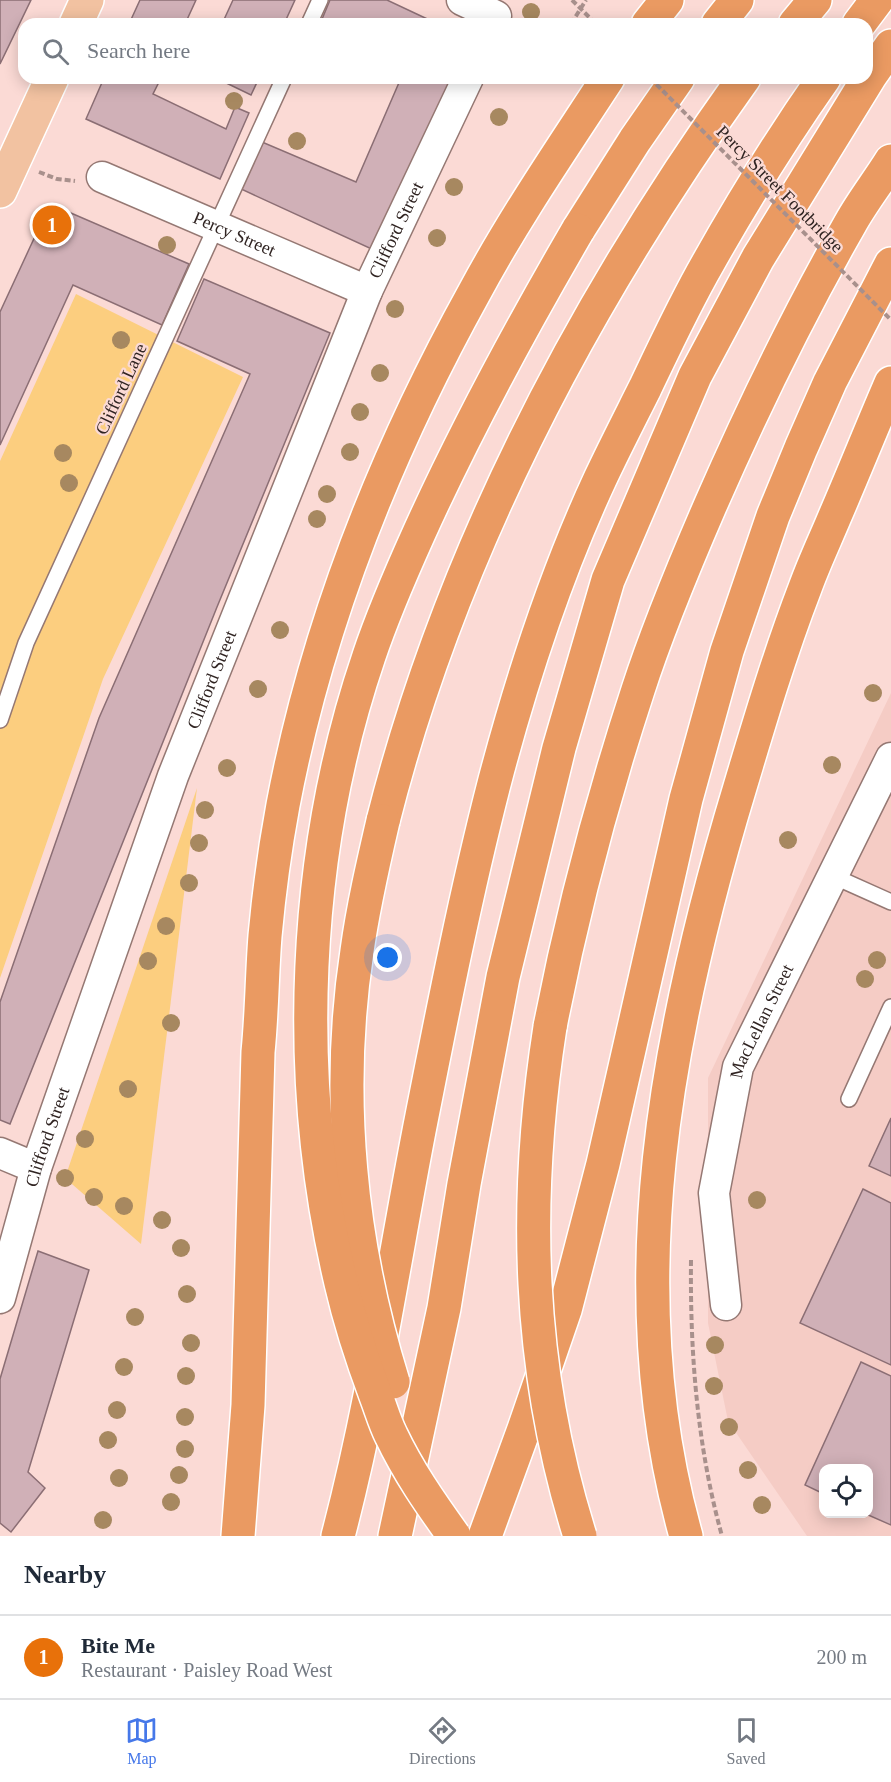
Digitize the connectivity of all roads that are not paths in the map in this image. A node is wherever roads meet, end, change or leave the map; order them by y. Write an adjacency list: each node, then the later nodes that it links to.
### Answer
1 (87, 0): 10 (main road)
2 (320, 0): 11 (lane)
3 (462, 0): 9 (street)
4 (667, 0): 12 (highway)
5 (737, 0): 13 (highway)
6 (800, 0): 14 (highway)
7 (814, 0): 15 (highway)
8 (877, 0): 16 (highway)
9 (498, 14)
10 (79, 18)
11 (312, 18)
12 (653, 18)
13 (723, 18)
14 (787, 18)
15 (800, 18)
16 (864, 18)
17 (891, 46): 18 (highway)
18 (873, 72)
19 (48, 84): 30 (main road)
20 (281, 84): 32 (lane, Clifford Lane)
21 (465, 84): 34 (street, Clifford Street)
22 (604, 84): 46 (highway)
23 (674, 84): 49 (highway, bridge)
24 (740, 84): 28 (highway)
25 (746, 84): 28 (highway)
26 (820, 84): 47 (highway)
27 (865, 84): 48 (highway)
28 (692, 151): 49 (highway, bridge)
29 (891, 161): 51 (highway, bridge)
30 (6, 177)
31 (102, 177): 32 (street, Percy Street)
32 (218, 226): 34 (street, Percy Street); 36 (lane, Clifford Lane)
33 (891, 264): 50 (highway)
34 (367, 291): 43 (street, Clifford Street)
35 (891, 383): 52 (highway)
36 (0, 720)
37 (890, 764): 38 (street, MacLellan Street)
38 (833, 876): 39 (lane); 45 (street, MacLellan Street)
39 (891, 902)
40 (891, 1007): 41 (lane)
41 (849, 1099)
42 (0, 1153): 43 (street)
43 (36, 1168): 44 (street, Clifford Street)
44 (0, 1298)
45 (726, 1305)
46 (238, 1536)
47 (338, 1536)
48 (395, 1536)
49 (456, 1536)
50 (485, 1536)
51 (580, 1536)
52 (686, 1536)

